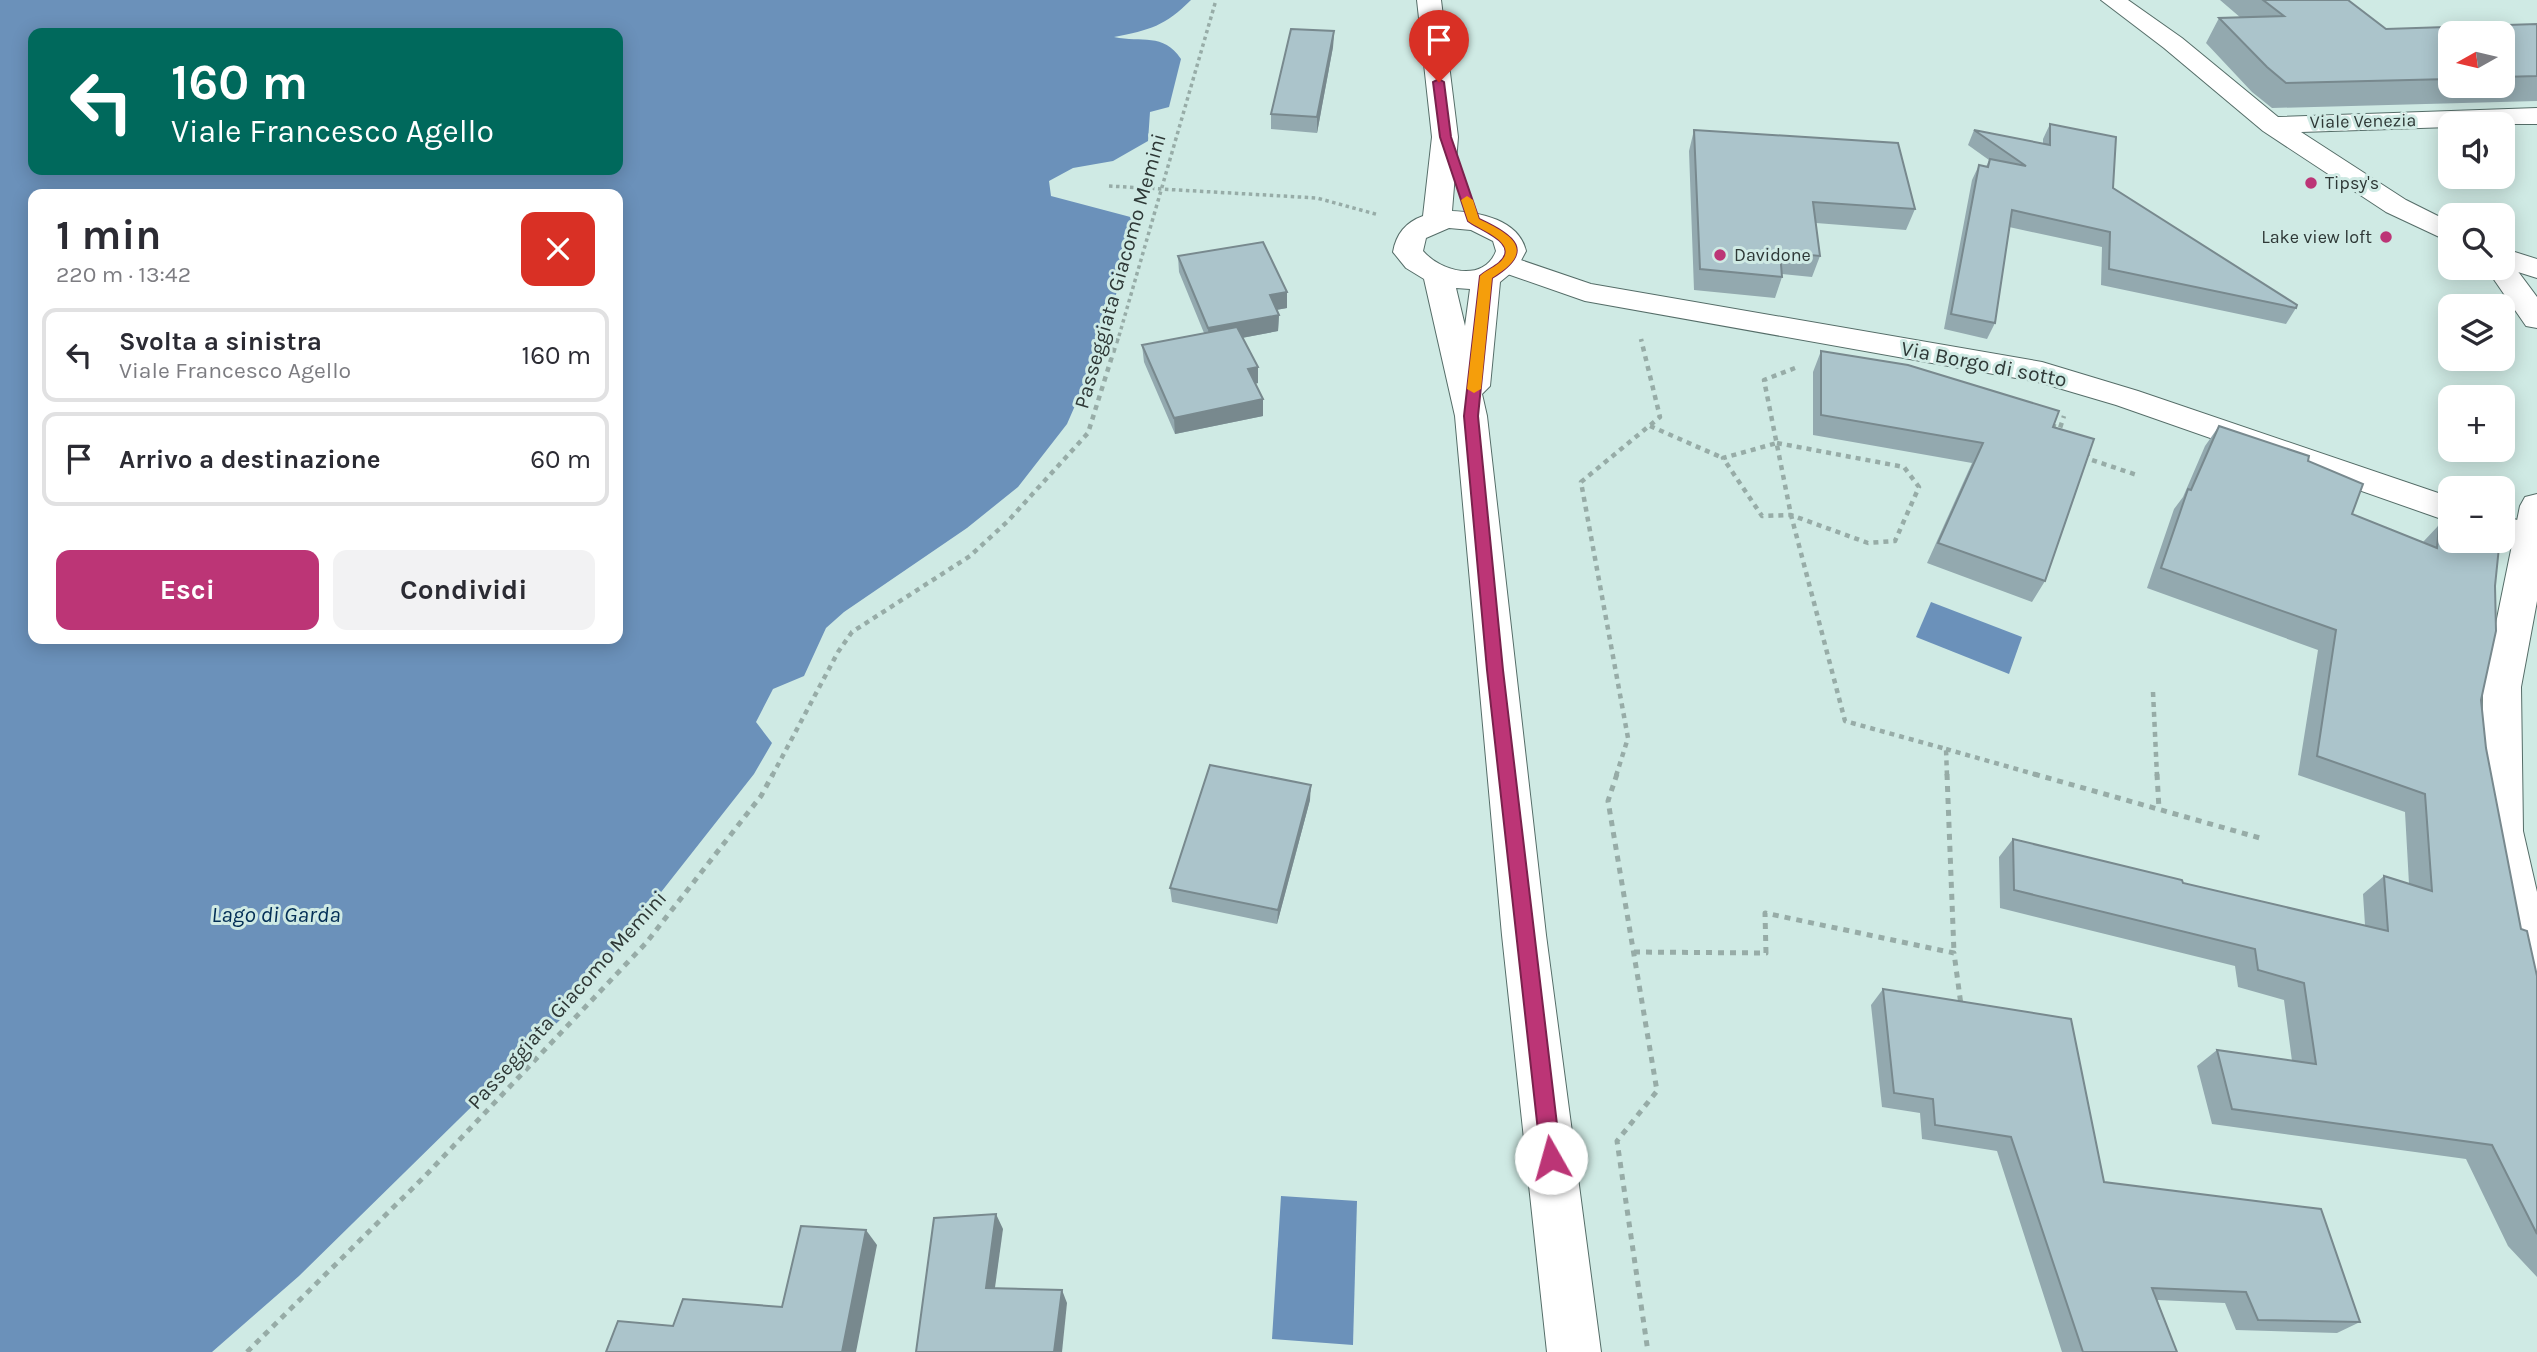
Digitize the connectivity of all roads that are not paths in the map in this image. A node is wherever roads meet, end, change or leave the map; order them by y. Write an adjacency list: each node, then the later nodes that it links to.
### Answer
1 (1429, 0): 5 (street)
2 (2113, 0): 4 (street)
3 (2537, 116): 4 (street, Viale Venezia)
4 (2273, 125): 8 (street)
5 (1445, 137): 6 (street); 7 (street)
6 (1437, 221): 7 (street); 12 (street)
7 (1474, 221): 11 (street)
8 (2438, 227)
9 (2515, 261): 10 (street)
10 (2537, 269)
11 (1496, 270): 12 (street); 15 (street); 16 (street, Via Borgo di sotto)
12 (1438, 276): 15 (street)
13 (2509, 280): 14 (street)
14 (2537, 319)
15 (1471, 416): 19 (street)
16 (2438, 506)
17 (2523, 523): 18 (street)
18 (2537, 991)
19 (1574, 1352)

